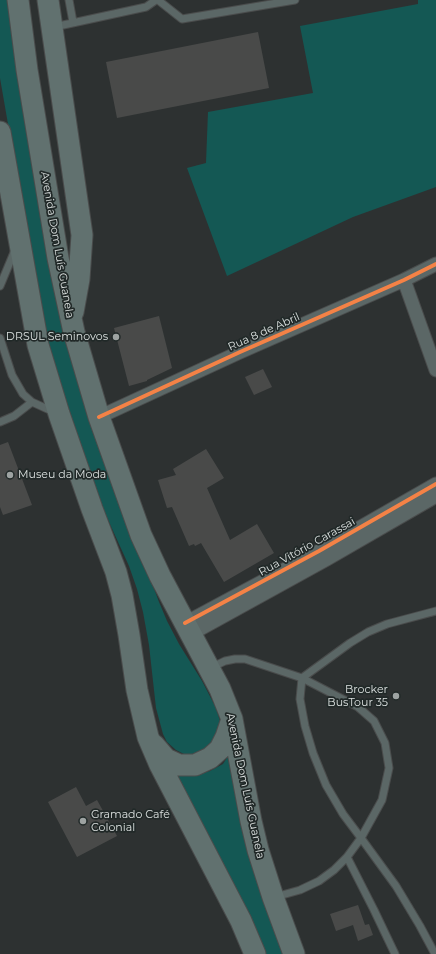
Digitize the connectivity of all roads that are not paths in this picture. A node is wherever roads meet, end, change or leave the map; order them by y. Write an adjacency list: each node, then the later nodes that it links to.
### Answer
1 (18, 0): 8 (main road, Avenida Dom Luís Guanela)
2 (48, 0): 7 (main road)
3 (69, 0): 6 (lane)
4 (157, 0): 5 (lane); 6 (lane)
5 (295, 0)
6 (73, 22): 7 (lane)
7 (52, 27): 8 (main road); 15 (main road)
8 (27, 70): 15 (main road, Avenida Dom Luís Guanela)
9 (0, 132): 10 (main road)
10 (3, 168): 11 (main road)
11 (19, 240): 14 (lane); 19 (main road)
12 (436, 264): 13 (street, Rua 8 de Abril)
13 (404, 280): 17 (street); 20 (street, Rua 8 de Abril)
14 (0, 286)
15 (71, 321): 20 (main road, Avenida Dom Luís Guanela)
16 (0, 338): 18 (lane)
17 (436, 370)
18 (32, 402): 19 (lane); 21 (lane)
19 (59, 414): 29 (main road)
20 (99, 416): 25 (main road, Avenida Dom Luís Guanela)
21 (0, 422)
22 (436, 484): 25 (street, Rua Vitório Carassai)
23 (436, 496): 25 (street, Rua Vitório Carassai)
24 (436, 612): 27 (lane)
25 (188, 629): 26 (main road, Avenida Dom Luís Guanela)
26 (209, 668): 27 (lane); 28 (main road, Avenida Dom Luís Guanela)
27 (302, 678): 30 (lane); 30 (lane)
28 (232, 719): 29 (main road); 32 (main road, Avenida Dom Luís Guanela)
29 (148, 737): 33 (main road)
30 (361, 838): 31 (lane); 36 (lane)
31 (347, 857): 32 (lane); 35 (lane)
32 (273, 897): 34 (main road, Avenida Dom Luís Guanela)
33 (256, 954)
34 (294, 954)
35 (395, 954)
36 (435, 954)

